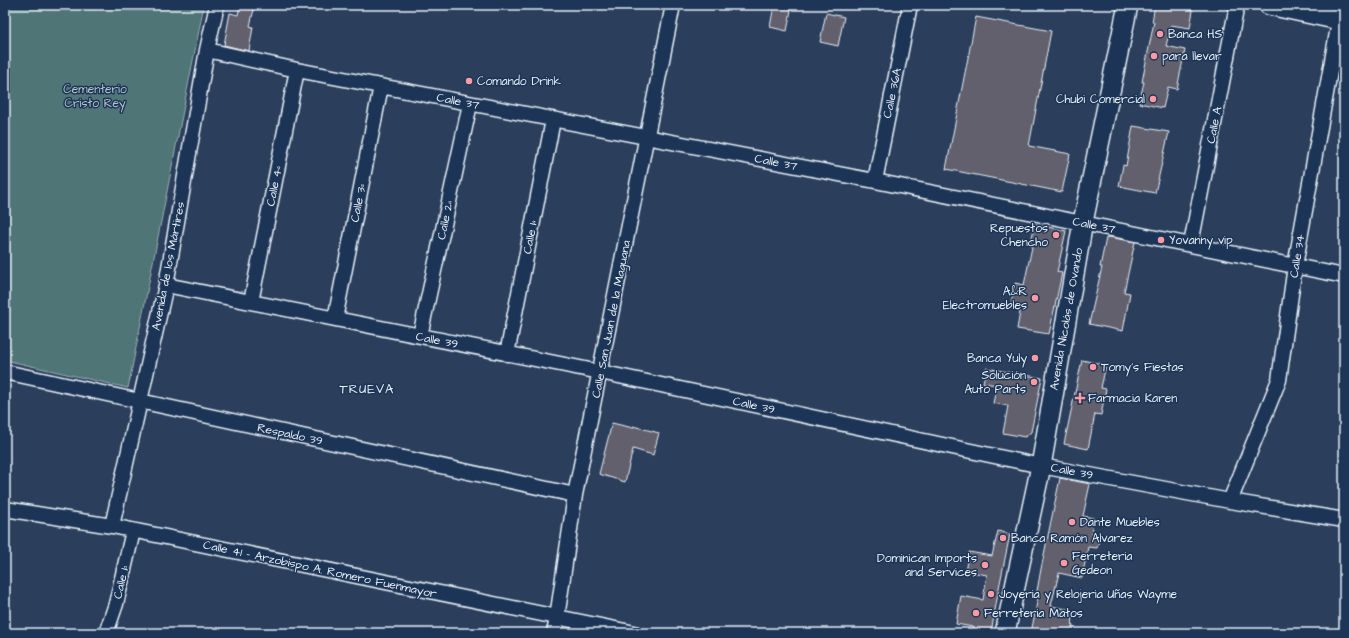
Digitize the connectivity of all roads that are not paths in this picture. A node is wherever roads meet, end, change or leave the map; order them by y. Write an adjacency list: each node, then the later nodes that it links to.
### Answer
1 (217, 5): 8 (street, Avenida de los Mártires)
2 (673, 5): 13 (street, Calle San Juan de la Maguana)
3 (910, 5): 14 (street, Calle 36A)
4 (1128, 5): 15 (street, Avenida Nicolás de Ovando)
5 (1237, 5): 16 (street, Calle A)
6 (1269, 5): 7 (street)
7 (1341, 15): 17 (street, Calle 34)
8 (207, 50): 9 (street, Calle 37); 19 (street, Avenida de los Mártires)
9 (297, 70): 10 (street, Calle 37); 20 (street, Calle 4ª)
10 (381, 86): 11 (street, Calle 37); 21 (street, Calle 3ª)
11 (470, 104): 12 (street, Calle 37); 22 (street, Calle 2ª)
12 (553, 120): 13 (street, Calle 37); 23 (street, Calle 1ª)
13 (647, 138): 14 (street, Calle 37); 25 (street, Calle San Juan de la Maguana)
14 (874, 181): 15 (street, Calle 37)
15 (1083, 222): 16 (street, Calle 37); 27 (street, Avenida Nicolás de Ovando)
16 (1191, 244): 17 (street, Calle 37)
17 (1295, 266): 18 (street, Calle 37); 29 (street, Calle 34)
18 (1344, 276)
19 (166, 285): 20 (street, Calle 39); 26 (street, Avenida de los Mártires)
20 (251, 302): 21 (street, Calle 39)
21 (335, 319): 22 (street, Calle 39)
22 (420, 336): 23 (street, Calle 39)
23 (507, 354): 25 (street, Calle 39)
24 (5, 372): 26 (street, Respaldo 39)
25 (600, 372): 27 (street, Calle 39); 28 (street, Calle San Juan de la Maguana)
26 (140, 402): 28 (street, Respaldo 39); 32 (street, Avenida de los Mártires)
27 (1041, 466): 29 (street, Calle 39); 38 (street, Avenida Nicolás de Ovando)
28 (575, 495): 34 (street, Calle San Juan de la Maguana)
29 (1230, 501): 31 (street, Calle 39)
30 (5, 509): 32 (street, Calle 41 - Arzobispo A. Romero Fuenmayor)
31 (1344, 520)
32 (112, 526): 33 (street, Calle 41 - Arzobispo A. Romero Fuenmayor)
33 (133, 530): 34 (street, Calle 41 - Arzobispo A. Romero Fuenmayor); 35 (street, Calle 1ª)
34 (558, 618): 36 (street, Calle San Juan de la Maguana); 37 (street, Calle 41 - Arzobispo A. Romero Fuenmayor)
35 (106, 633)
36 (554, 633)
37 (635, 633)
38 (1005, 633)

